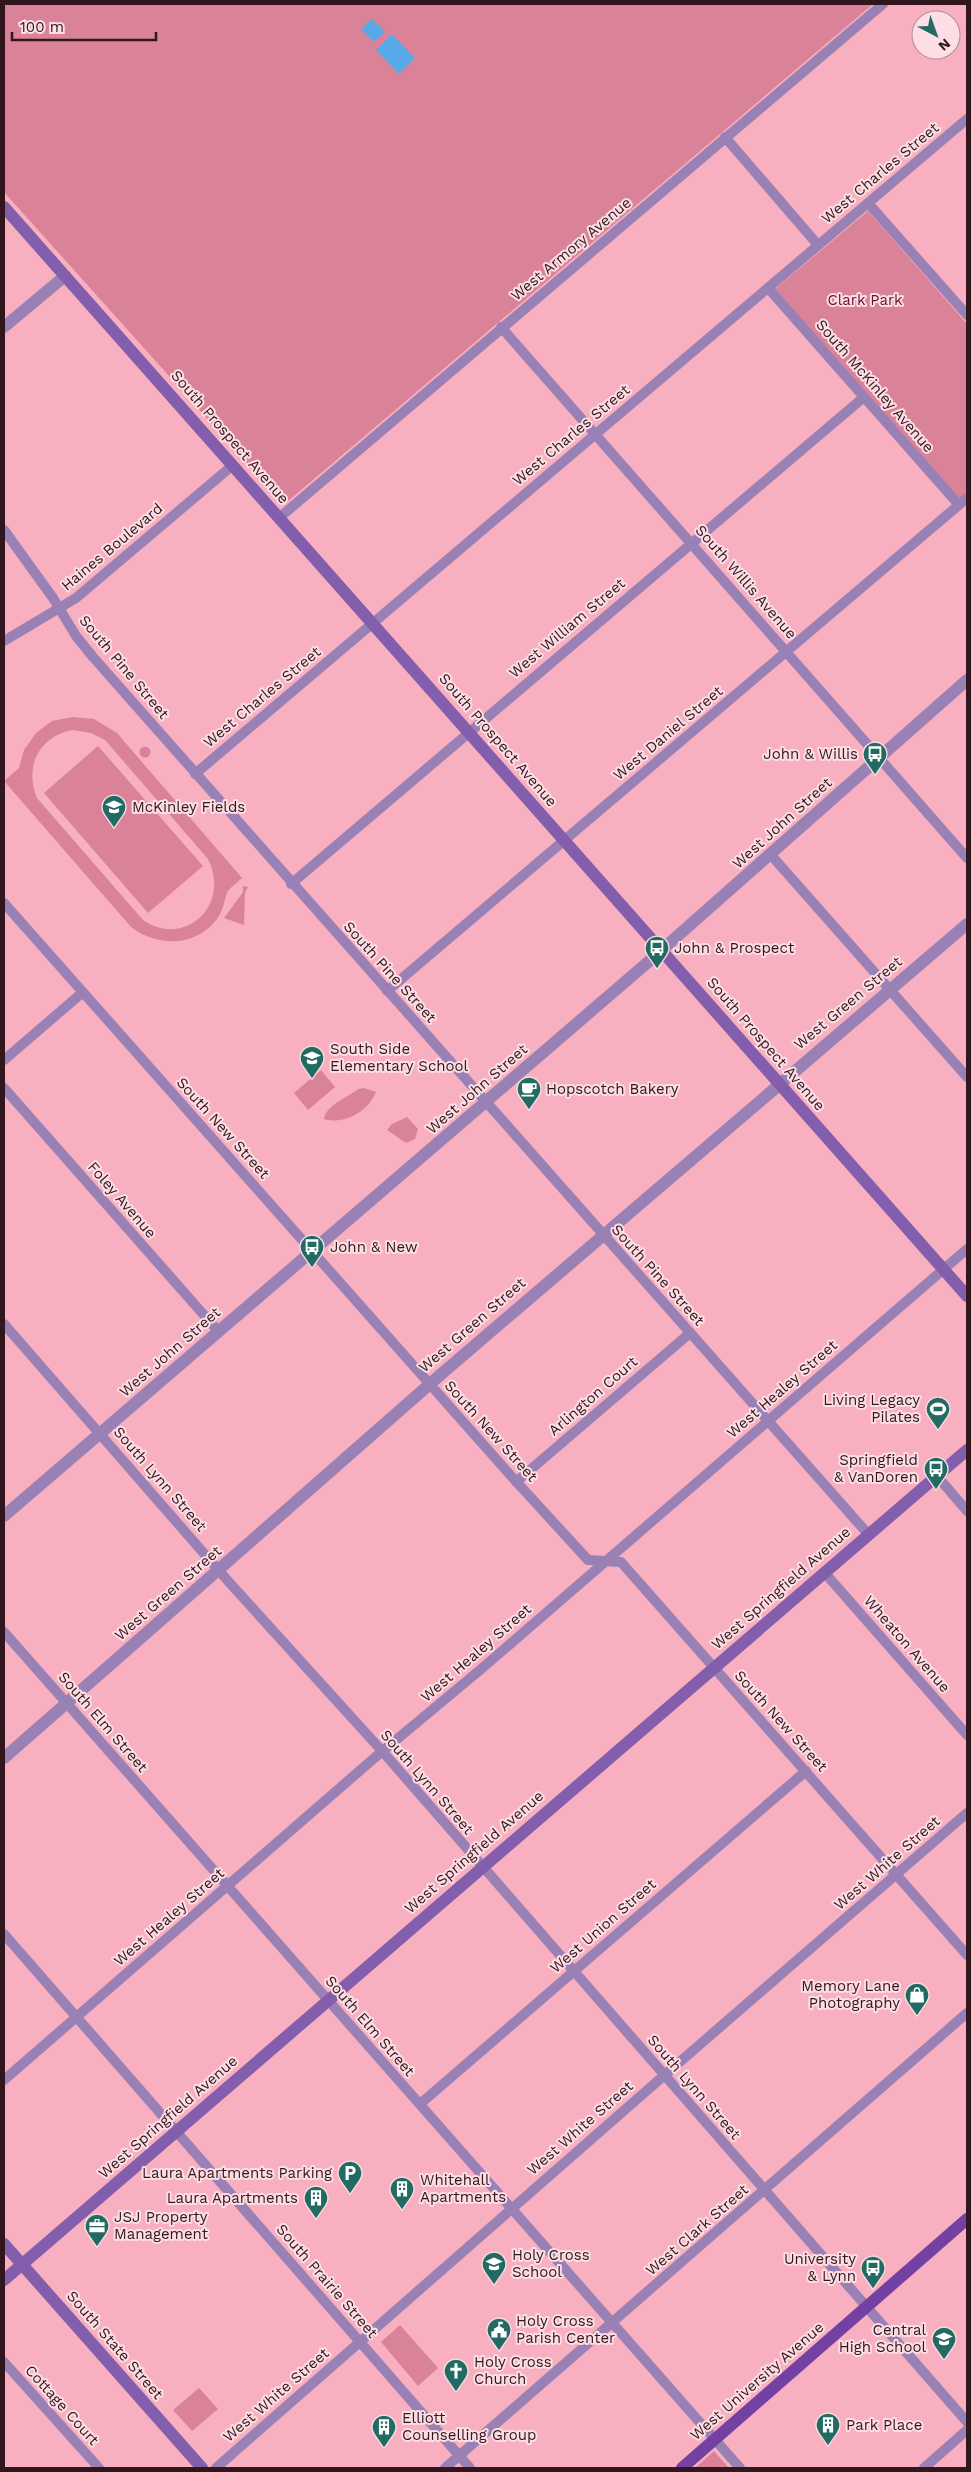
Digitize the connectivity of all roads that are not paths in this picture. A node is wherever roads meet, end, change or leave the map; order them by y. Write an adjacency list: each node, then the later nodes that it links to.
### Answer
1 (883, 4): 3 (street, West Armory Avenue)
2 (967, 119): 4 (street, West Charles Street)
3 (725, 137): 6 (street); 11 (street, West Armory Avenue)
4 (868, 203): 6 (street, West Charles Street); 9 (street)
5 (4, 207): 7 (main road, South Prospect Avenue)
6 (818, 246): 8 (street, West Charles Street)
7 (65, 276): 10 (street); 14 (main road, South Prospect Avenue)
8 (768, 288): 12 (street, South McKinley Avenue); 13 (street, West Charles Street)
9 (966, 312)
10 (4, 327)
11 (501, 327): 13 (street, South Willis Avenue); 16 (street, West Armory Avenue)
12 (864, 397): 15 (street, South McKinley Avenue); 18 (street, West William Street)
13 (596, 434): 18 (street, South Willis Avenue); 20 (street, West Charles Street)
14 (232, 465): 16 (main road, South Prospect Avenue); 19 (street, Haines Boulevard)
15 (963, 501): 22 (street, West Daniel Street)
16 (279, 518): 20 (main road, South Prospect Avenue)
17 (4, 530): 19 (street, South Pine Street)
18 (692, 542): 22 (street, South Willis Avenue); 24 (street, West William Street)
19 (60, 609): 21 (street, Haines Boulevard); 26 (street, South Pine Street)
20 (373, 623): 24 (main road, South Prospect Avenue); 26 (street, West Charles Street)
21 (4, 642)
22 (787, 651): 25 (street, South Willis Avenue); 27 (street, West Daniel Street)
23 (967, 680): 25 (street, West John Street)
24 (469, 732): 27 (main road, South Prospect Avenue); 30 (street, West William Street)
25 (880, 757): 28 (street, West John Street); 29 (street, South Willis Avenue)
26 (194, 774): 30 (street, South Pine Street)
27 (564, 840): 33 (main road, South Prospect Avenue); 35 (street, West Daniel Street)
28 (771, 855): 33 (street, West John Street); 34 (street)
29 (967, 858)
30 (291, 884): 35 (street, South Pine Street)
31 (4, 903): 36 (street, South New Street)
32 (967, 924): 34 (street, West Green Street)
33 (662, 950): 39 (main road, South Prospect Avenue); 41 (street, West John Street)
34 (890, 990): 38 (street); 39 (street, West Green Street)
35 (387, 991): 41 (street, South Pine Street)
36 (83, 992): 37 (street); 44 (street, South New Street)
37 (4, 1060)
38 (967, 1077)
39 (779, 1083): 42 (street, West Green Street); 45 (main road, South Prospect Avenue)
40 (4, 1088): 48 (street, Foley Avenue)
41 (487, 1102): 42 (street, South Pine Street); 44 (street, West John Street)
42 (602, 1235): 49 (street, South Pine Street); 50 (street, West Green Street)
43 (967, 1249): 45 (street, West Healey Street)
44 (312, 1252): 48 (street, West John Street); 50 (street, South New Street)
45 (944, 1269): 46 (main road, South Prospect Avenue); 51 (street, West Healey Street)
46 (967, 1296)
47 (4, 1324): 52 (street, South Lynn Street)
48 (218, 1331): 52 (street, West John Street)
49 (690, 1333): 51 (street, South Pine Street); 55 (street, Arlington Court)
50 (429, 1385): 55 (street, South New Street); 60 (street, West Green Street)
51 (768, 1420): 58 (street, South Pine Street); 59 (street, West Healey Street)
52 (100, 1433): 57 (street, West John Street); 60 (street, South Lynn Street)
53 (967, 1450): 54 (main road, West Springfield Avenue)
54 (936, 1476): 56 (street); 58 (main road, West Springfield Avenue)
55 (516, 1482): 59 (street, South New Street)
56 (967, 1511)
57 (4, 1516)
58 (868, 1534): 61 (main road, West Springfield Avenue)
59 (606, 1562): 63 (street, South New Street); 66 (street, West Healey Street)
60 (218, 1570): 64 (street, West Green Street); 66 (street, South Lynn Street)
61 (824, 1572): 63 (main road, West Springfield Avenue); 65 (street, Wheaton Avenue)
62 (4, 1632): 64 (street, South Elm Street)
63 (713, 1668): 68 (street, South New Street); 70 (main road, West Springfield Avenue)
64 (66, 1704): 67 (street, West Green Street); 72 (street, South Elm Street)
65 (967, 1735)
66 (383, 1752): 70 (street, South Lynn Street); 72 (street, West Healey Street)
67 (4, 1758)
68 (806, 1771): 71 (street, South New Street); 75 (street, West Union Street)
69 (967, 1813): 71 (street, West White Street)
70 (481, 1867): 75 (street, South Lynn Street); 76 (main road, West Springfield Avenue)
71 (897, 1874): 74 (street, South New Street); 79 (street, West White Street)
72 (227, 1886): 76 (street, South Elm Street); 78 (street, West Healey Street)
73 (4, 1934): 78 (street, South Prairie Street)
74 (967, 1955)
75 (573, 1971): 79 (street, South Lynn Street); 81 (street, West Union Street)
76 (328, 2001): 81 (street, South Elm Street); 82 (main road, West Springfield Avenue)
77 (967, 2013): 83 (street, West Clark Street)
78 (76, 2018): 80 (street, West Healey Street); 82 (street, South Prairie Street)
79 (664, 2075): 83 (street, South Lynn Street); 84 (street, West White Street)
80 (4, 2080)
81 (420, 2104): 84 (street, South Elm Street)
82 (177, 2131): 87 (main road, West Springfield Avenue); 91 (street, South Prairie Street)
83 (764, 2190): 89 (street, South Lynn Street); 90 (street, West Clark Street)
84 (511, 2209): 90 (street, South Elm Street); 91 (street, West White Street)
85 (967, 2219): 89 (main road, West University Avenue)
86 (4, 2244): 87 (main road, South State Street)
87 (22, 2264): 88 (main road, West Springfield Avenue); 98 (main road, South State Street)
88 (4, 2280)
89 (866, 2307): 93 (street, South Lynn Street); 95 (main road, West University Avenue)
90 (612, 2323): 95 (street, South Elm Street); 96 (street, West Clark Street)
91 (360, 2342): 96 (street, South Prairie Street); 99 (street, West White Street)
92 (4, 2362): 97 (street, Cottage Court)
93 (967, 2422)
94 (967, 2430): 104 (street)
95 (715, 2440): 102 (main road, West University Avenue); 103 (street, South Elm Street)
96 (459, 2456): 100 (street, West Clark Street); 101 (street, South Prairie Street)
97 (99, 2468)
98 (202, 2468)
99 (216, 2468)
100 (445, 2468)
101 (470, 2468)
102 (682, 2468)
103 (740, 2468)
104 (924, 2468)

